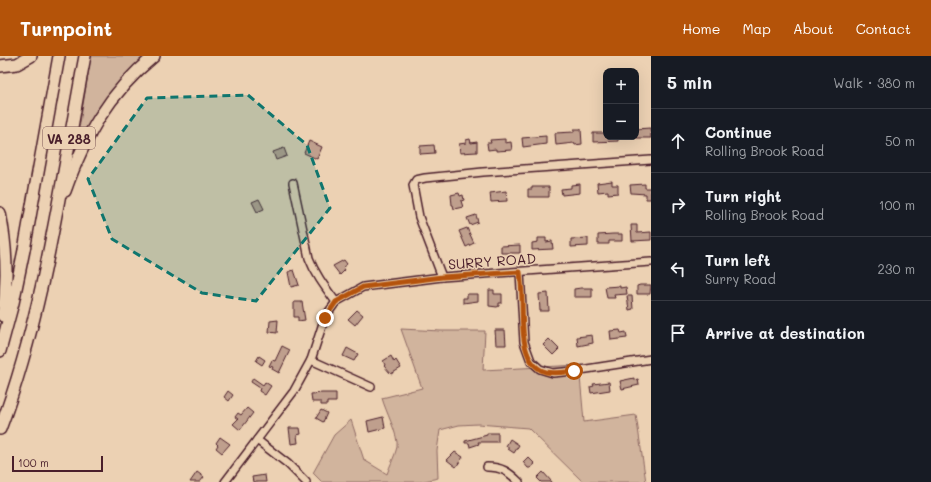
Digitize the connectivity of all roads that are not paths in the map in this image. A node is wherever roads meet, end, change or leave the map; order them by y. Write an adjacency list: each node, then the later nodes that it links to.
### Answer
1 (31, 56): 5 (highway)
2 (59, 56): 14 (highway, VA 288)
3 (85, 56): 9 (highway, VA 288)
4 (154, 56): 9 (highway)
5 (0, 66)
6 (651, 160): 12 (street)
7 (293, 183): 13 (street)
8 (0, 213): 14 (highway)
9 (54, 220): 19 (highway, VA 288)
10 (651, 262): 11 (street, SURRY ROAD)
11 (520, 272): 12 (street, SURRY ROAD); 16 (street)
12 (442, 277): 13 (street, SURRY ROAD)
13 (336, 302): 17 (street, SURRY ROAD)
14 (5, 334): 15 (highway, VA 288)
15 (0, 352)
16 (651, 359)
17 (310, 360): 18 (street); 20 (street, SURRY ROAD)
18 (371, 387)
19 (0, 429)
20 (257, 440): 22 (street, SURRY ROAD); 23 (street)
21 (487, 467): 24 (street)
22 (225, 482)
23 (306, 482)
24 (519, 482)

